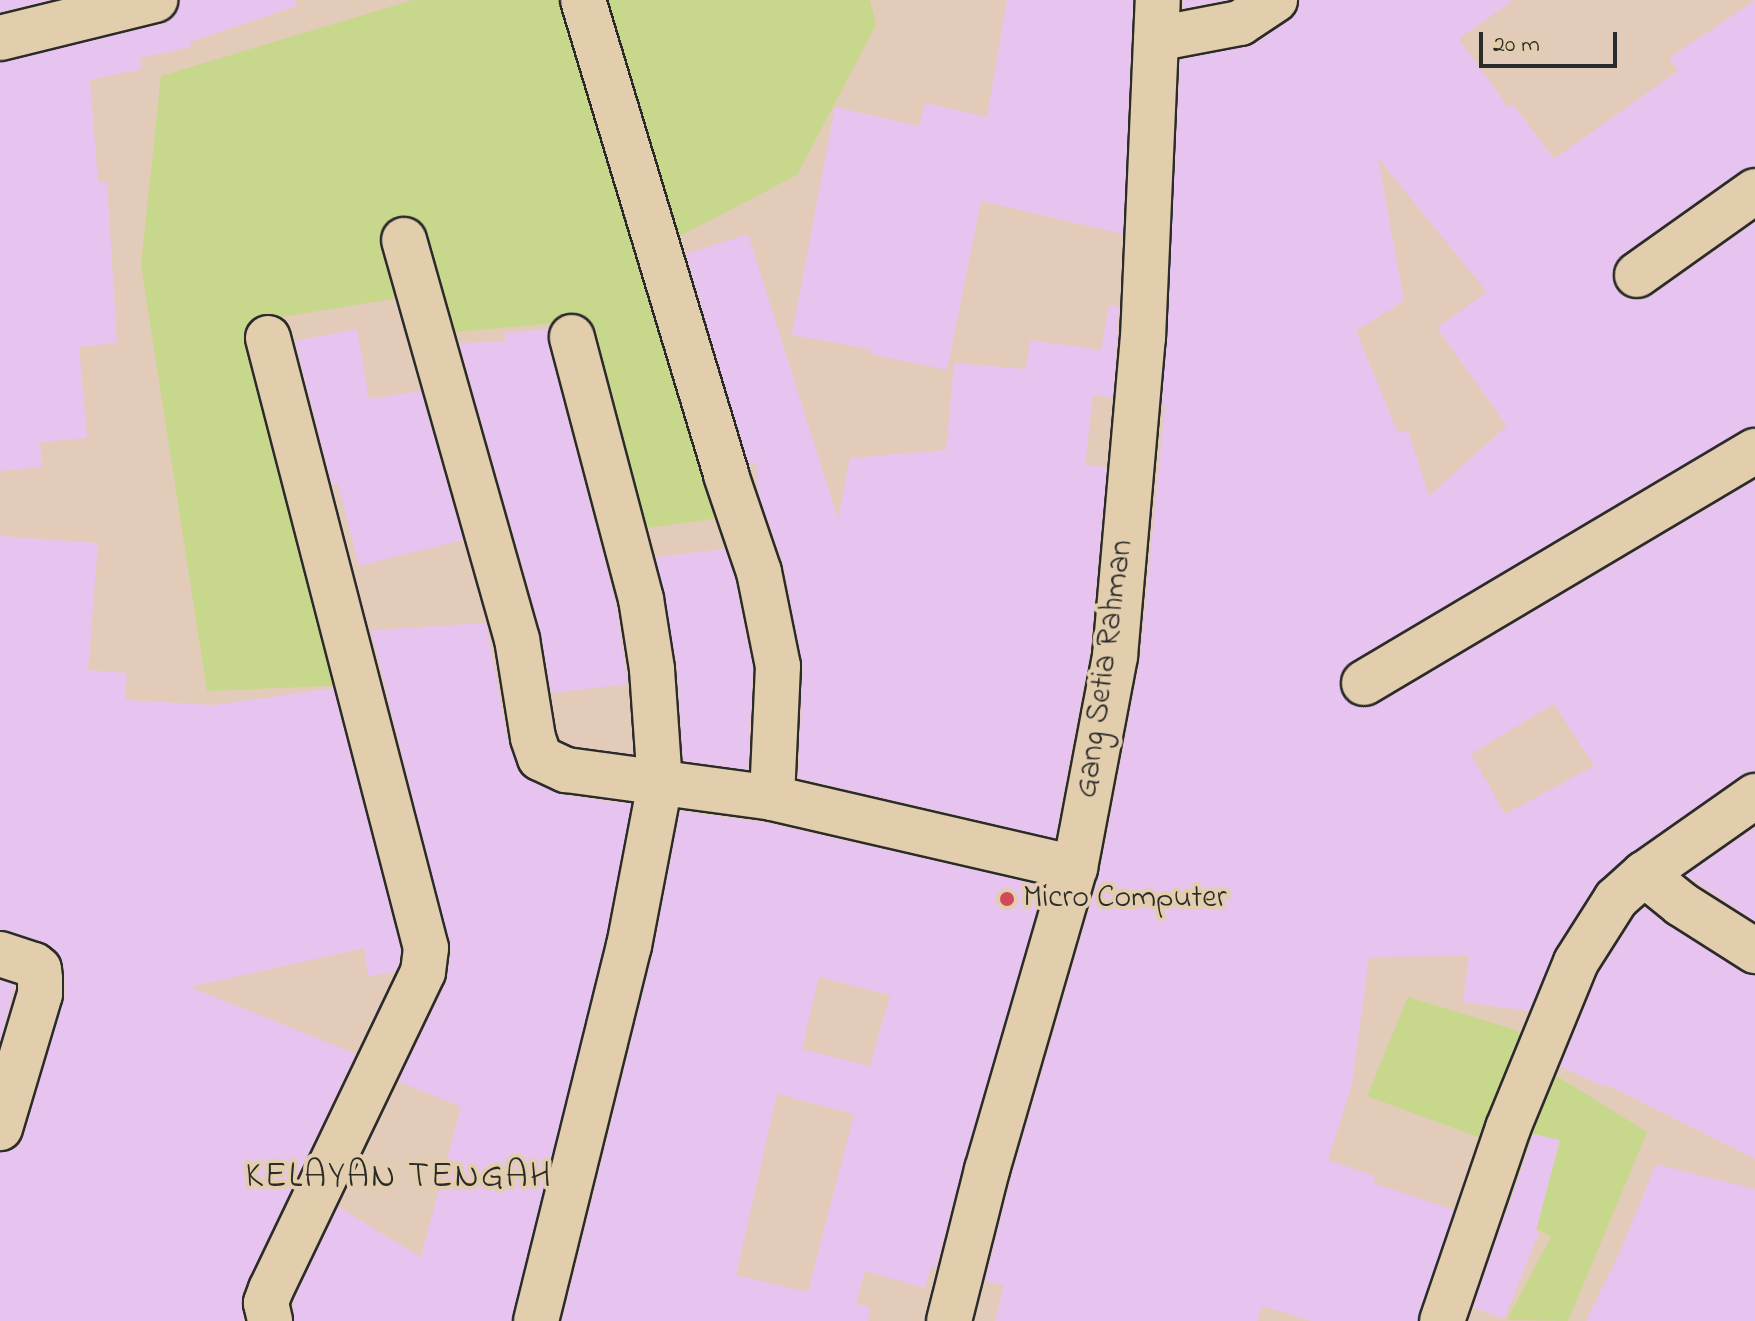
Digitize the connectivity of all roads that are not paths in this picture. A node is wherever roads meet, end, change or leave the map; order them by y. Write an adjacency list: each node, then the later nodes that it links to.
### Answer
1 (155, 0): 5 (street)
2 (583, 0): 15 (street)
3 (1275, 0): 4 (street)
4 (1157, 20): 16 (street, Gang Setia Rahman)
5 (0, 38)
6 (1755, 191): 8 (street)
7 (404, 240): 13 (street)
8 (1637, 275)
9 (572, 337): 13 (street)
10 (268, 338): 21 (street)
11 (1755, 451): 12 (street)
12 (1364, 683)
13 (660, 784): 15 (street); 22 (street)
14 (1755, 796): 17 (street)
15 (772, 798): 16 (street)
16 (1075, 868): 23 (street, Gang Setia Rahman)
17 (1644, 874): 18 (street); 24 (street)
18 (1755, 951)
19 (0, 954): 20 (street)
20 (0, 1128)
21 (270, 1321)
22 (536, 1321)
23 (949, 1321)
24 (1442, 1321)

